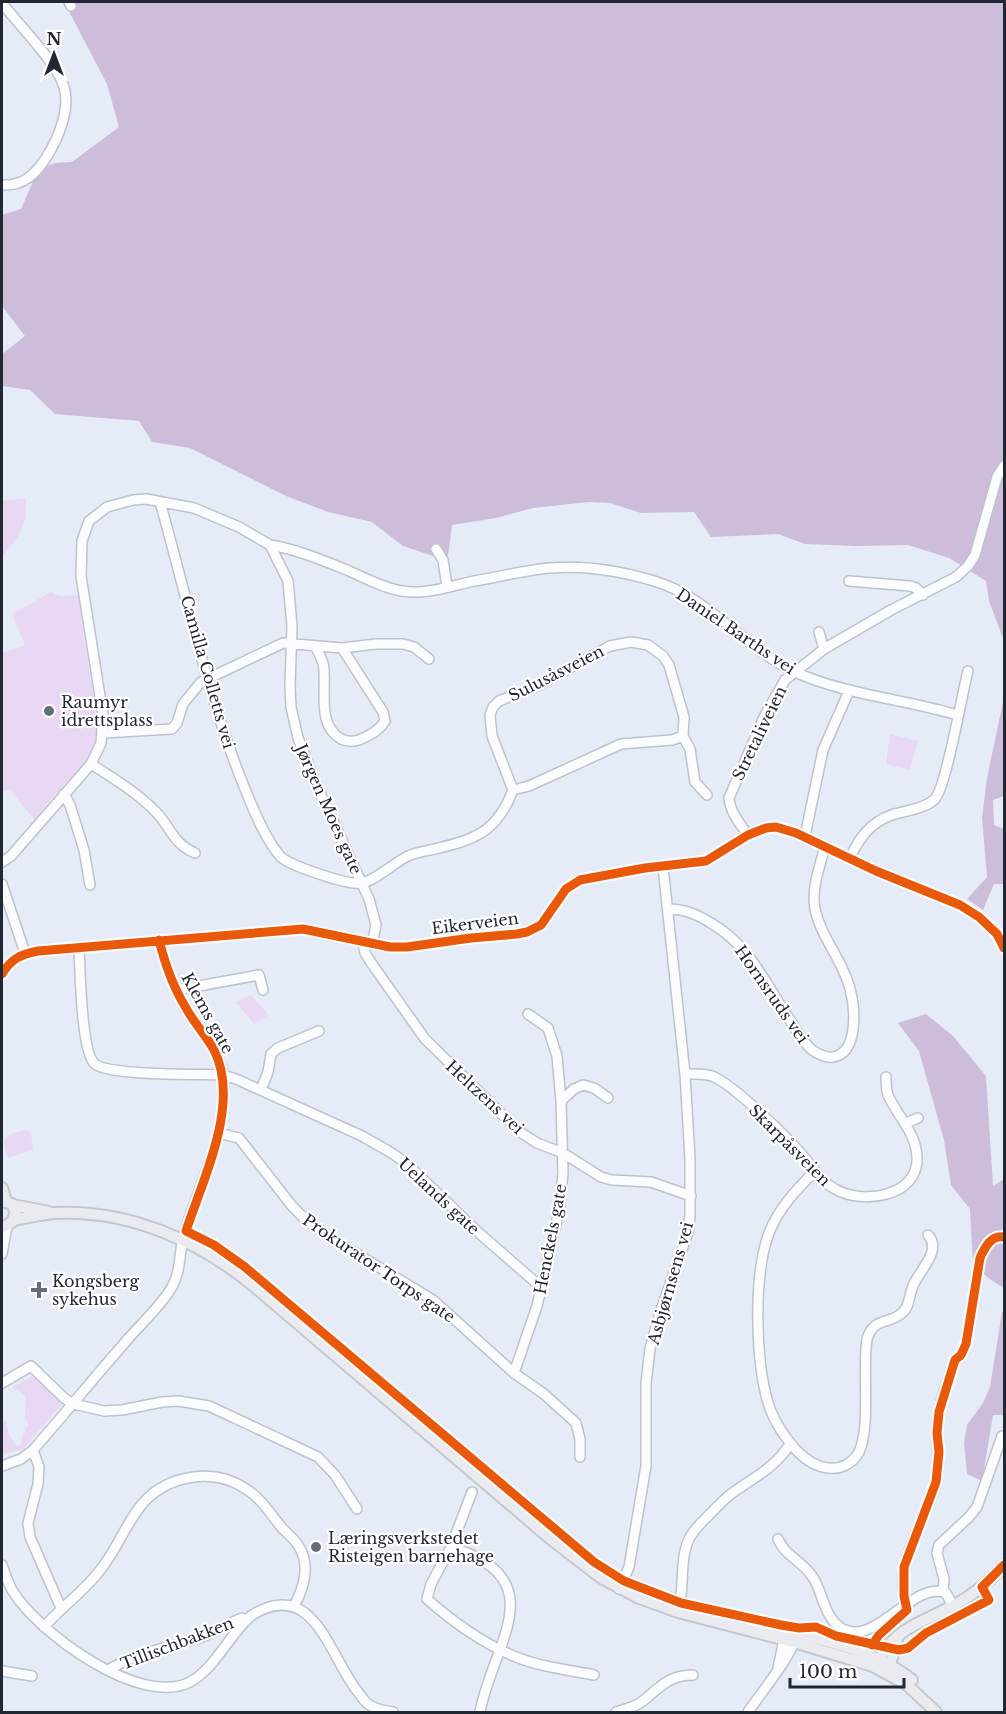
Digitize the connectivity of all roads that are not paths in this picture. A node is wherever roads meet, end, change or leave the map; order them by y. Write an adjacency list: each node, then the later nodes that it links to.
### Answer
1 (2, 3): 2 (street)
2 (2, 185)
3 (1005, 466): 9 (street, Stretaliveien)
4 (159, 502): 5 (street); 18 (street, Camilla Colletts vei); 21 (street)
5 (270, 545): 8 (street, Daniel Barths vei); 11 (street, Jørgen Moes gate)
6 (436, 549): 8 (street)
7 (849, 581): 9 (street)
8 (447, 587): 17 (street, Daniel Barths vei)
9 (923, 594): 14 (street, Stretaliveien)
10 (819, 632): 14 (street)
11 (292, 643): 12 (street); 18 (street); 34 (street, Jørgen Moes gate)
12 (315, 646): 13 (street); 13 (street)
13 (342, 648): 15 (street)
14 (824, 649): 17 (street, Stretaliveien)
15 (429, 659)
16 (968, 671): 20 (street)
17 (794, 672): 19 (street, Daniel Barths vei); 27 (street, Stretaliveien)
18 (208, 679): 21 (street); 34 (street, Camilla Colletts vei)
19 (849, 691): 20 (street, Daniel Barths vei); 28 (street)
20 (957, 715): 31 (street)
21 (103, 733): 23 (street)
22 (683, 736): 24 (street); 24 (street, Sulusåsveien); 26 (street, Sulusåsveien)
23 (91, 764): 25 (street); 30 (street)
24 (513, 790): 34 (street)
25 (64, 794): 32 (street); 36 (street)
26 (707, 795)
27 (748, 835): 28 (street, Eikerveien); 33 (street, Eikerveien)
28 (805, 836): 29 (street, Eikerveien)
29 (825, 846): 31 (street, Eikerveien); 37 (street, Hornsruds vei)
30 (195, 854)
31 (850, 858): 41 (street, Eikerveien)
32 (2, 862)
33 (663, 867): 37 (street, Asbjørnsens vei); 39 (street, Eikerveien)
34 (362, 883): 39 (street, Jørgen Moes gate)
35 (2, 884): 42 (street)
36 (90, 885)
37 (668, 909): 48 (street, Asbjørnsens vei)
38 (159, 940): 39 (street, Eikerveien); 40 (street, Eikerveien); 44 (street, Klems gate)
39 (367, 943): 57 (street, Heltzens vei)
40 (80, 947): 42 (street, Eikerveien); 49 (street, Uelands gate)
41 (1005, 948)
42 (25, 953): 43 (street)
43 (2, 974)
44 (177, 990): 45 (street, Klems gate); 49 (street, Klems gate)
45 (263, 990)
46 (528, 1014): 53 (street, Henckels gate)
47 (318, 1031): 51 (street)
48 (685, 1074): 58 (street, Skarpåsveien); 60 (street, Asbjørnsens vei)
49 (223, 1075): 51 (street, Uelands gate); 56 (street, Klems gate)
50 (886, 1077): 55 (street, Skarpåsveien)
51 (261, 1090): 68 (street, Uelands gate)
52 (608, 1098): 53 (street)
53 (561, 1101): 57 (street, Henckels gate)
54 (918, 1118): 55 (street)
55 (906, 1124): 58 (street, Skarpåsveien)
56 (218, 1133): 66 (street, Klems gate); 69 (street, Prokurator Torps gate)
57 (563, 1153): 60 (street, Heltzens vei); 68 (street, Henckels gate)
58 (814, 1171): 73 (street)
59 (2, 1188): 61 (main road)
60 (691, 1196): 83 (street, Asbjørnsens vei)
61 (7, 1203): 62 (main road); 63 (main road)
62 (53, 1213): 63 (main road); 66 (main road)
63 (8, 1225): 67 (street)
64 (928, 1235): 73 (street)
65 (1005, 1237): 85 (street)
66 (183, 1240): 71 (street, Klems gate); 83 (main road)
67 (2, 1254)
68 (541, 1287): 69 (street, Henckels gate)
69 (514, 1373): 75 (street, Prokurator Torps gate)
70 (2, 1383): 71 (street)
71 (73, 1404): 74 (street, Klems gate); 78 (street)
72 (1002, 1436): 84 (street)
73 (790, 1444): 89 (street)
74 (33, 1450): 76 (street); 88 (street)
75 (580, 1457)
76 (2, 1466)
77 (472, 1492): 80 (street)
78 (357, 1509)
79 (778, 1539): 85 (street)
80 (451, 1547): 93 (street); 93 (street)
81 (2, 1565): 91 (street)
82 (1005, 1565): 87 (main road)
83 (619, 1589): 89 (main road)
84 (943, 1591): 85 (street); 87 (street)
85 (907, 1604)
86 (294, 1606): 88 (street); 90 (street); 100 (street)
87 (953, 1606): 94 (main road)
88 (61, 1608): 91 (street)
89 (678, 1612): 92 (main road)
90 (246, 1620): 95 (street, Tillischbakken); 95 (street)
91 (44, 1627): 95 (street)
92 (790, 1638): 94 (main road); 104 (street)
93 (501, 1650): 97 (street); 102 (street)
94 (883, 1664): 105 (main road); 106 (main road)
95 (108, 1670)
96 (2, 1671): 99 (street)
97 (594, 1675)
98 (693, 1675): 103 (street)
99 (32, 1676)
100 (372, 1710): 101 (street)
101 (393, 1713)
102 (480, 1713)
103 (616, 1713)
104 (748, 1713)
105 (936, 1713)
106 (943, 1713)

